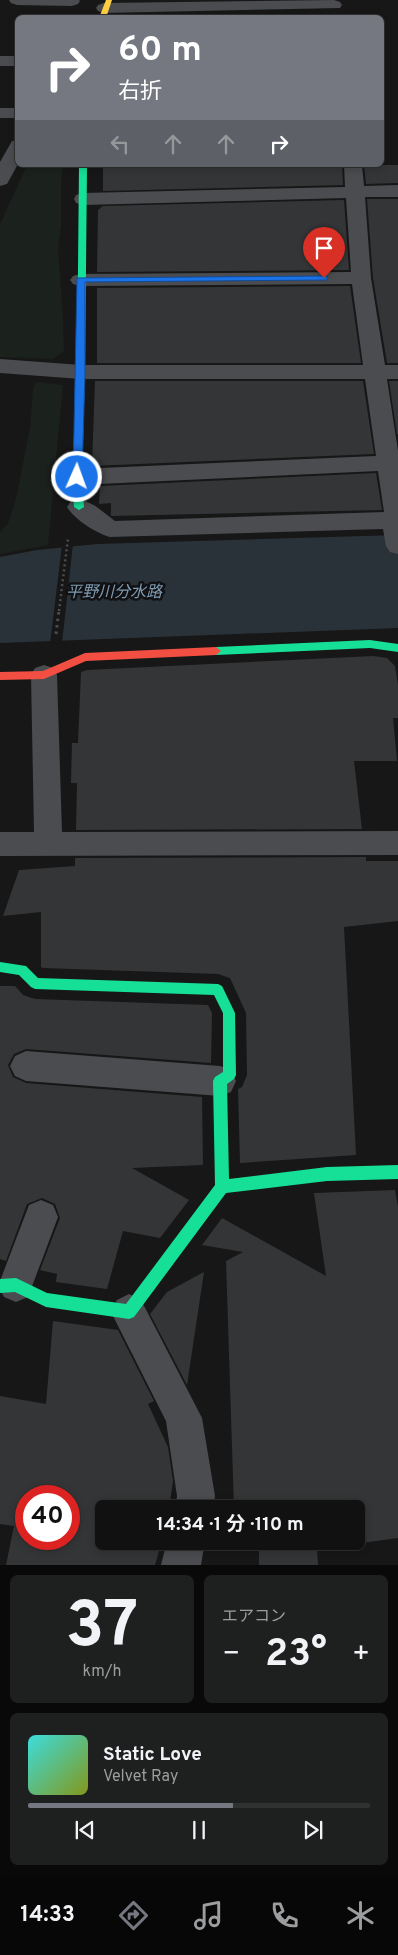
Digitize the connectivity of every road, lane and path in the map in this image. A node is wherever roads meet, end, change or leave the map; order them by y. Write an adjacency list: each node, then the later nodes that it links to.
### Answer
1 (17, 0): 2 (street)
2 (72, 1): 5 (street)
3 (335, 7): 4 (street)
4 (105, 9)
5 (67, 15)
6 (0, 61): 7 (street)
7 (15, 61)
8 (0, 113): 9 (street)
9 (15, 113)
10 (15, 151): 13 (street)
11 (83, 167): 16 (street)
12 (353, 167): 15 (street)
13 (0, 180)
14 (398, 191): 15 (street)
15 (354, 193): 16 (street); 17 (street)
16 (84, 199): 18 (street)
17 (361, 278): 18 (street); 21 (street)
18 (80, 280): 20 (street)
19 (0, 366): 20 (street)
20 (80, 372): 21 (street); 24 (street)
21 (376, 372): 22 (street); 23 (street)
22 (398, 372)
23 (388, 463): 24 (street); 26 (street)
24 (77, 477): 25 (street)
25 (79, 507): 26 (street)
26 (397, 529)
27 (68, 535): 28 (path)
28 (56, 640)
29 (398, 648): 30 (street)
30 (44, 675): 31 (street); 34 (street)
31 (0, 676)
32 (398, 843): 34 (street)
33 (0, 844): 34 (street)
34 (48, 844)
35 (0, 967): 37 (street)
36 (26, 1066): 37 (street)
37 (220, 1081): 39 (street)
38 (398, 1172): 39 (street)
39 (222, 1187): 42 (street)
40 (41, 1217): 41 (street)
41 (8, 1286): 42 (street)
42 (128, 1312): 43 (street)
43 (195, 1500)
44 (184, 1550): 45 (street)
45 (181, 1565)

